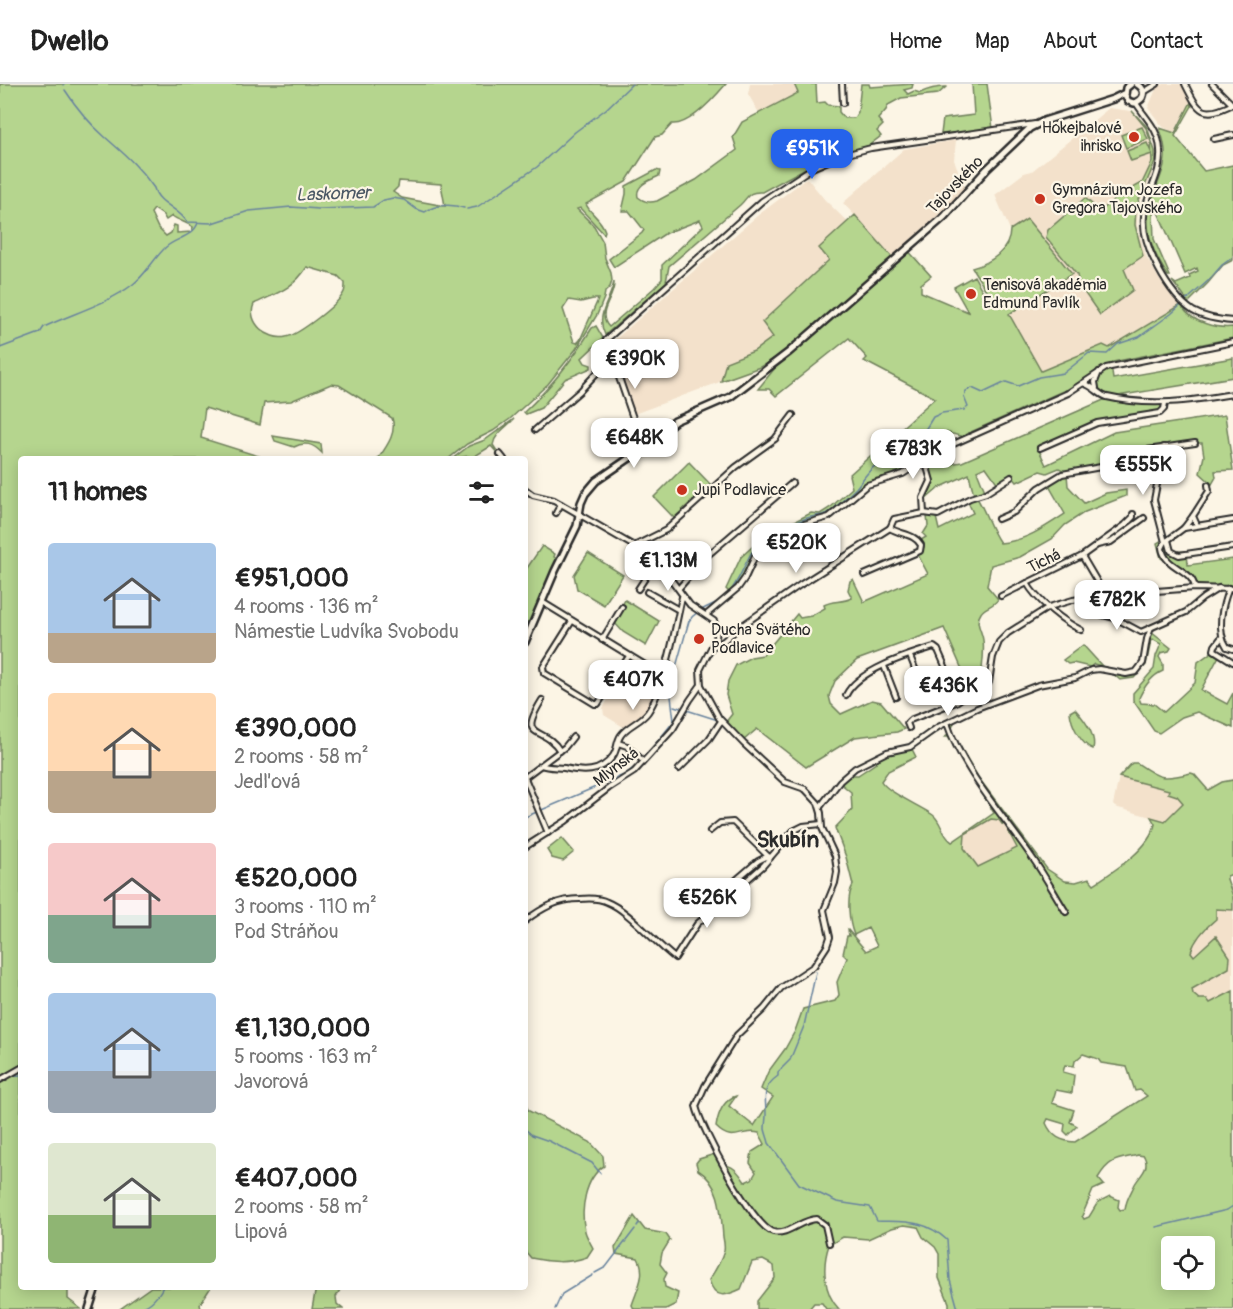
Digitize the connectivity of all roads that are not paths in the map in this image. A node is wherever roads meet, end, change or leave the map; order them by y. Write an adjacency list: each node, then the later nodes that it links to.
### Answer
1 (842, 84): 9 (street)
2 (1131, 84): 7 (main road)
3 (1157, 84): 6 (street)
4 (1185, 84): 10 (street)
5 (1212, 84): 10 (street)
6 (1142, 87): 8 (main road)
7 (1125, 96): 8 (main road); 11 (main road, Tajovského)
8 (1138, 102): 16 (street)
9 (843, 103)
10 (1233, 104)
11 (1035, 124): 12 (street, Tajovského); 13 (main road, Tajovského)
12 (1010, 129): 13 (street); 18 (street, Tajovského)
13 (1021, 135): 27 (main road, Tajovského)
14 (1233, 135): 15 (street)
15 (1214, 139)
16 (1233, 321)
17 (1233, 342): 19 (street)
18 (613, 360): 25 (street); 27 (street)
19 (1100, 371): 20 (street); 21 (street)
20 (1083, 383): 21 (street); 30 (street)
21 (1096, 388): 23 (street)
22 (1233, 394): 23 (street)
23 (1165, 404): 29 (street)
24 (793, 415): 50 (street)
25 (535, 430)
26 (1196, 443): 28 (street)
27 (644, 447): 39 (main road, Tajovského)
28 (1164, 447): 42 (street); 48 (street)
29 (1040, 448)
30 (925, 460): 37 (street); 47 (street)
31 (1011, 477): 37 (street)
32 (792, 483): 57 (street)
33 (1208, 485): 40 (street)
34 (528, 491): 35 (street)
35 (561, 504): 36 (street); 39 (street)
36 (556, 513)
37 (924, 513): 45 (street)
38 (1133, 514): 49 (street, Tichá)
39 (580, 515): 50 (street); 66 (main road, Tajovského)
40 (1193, 516): 44 (street); 46 (street)
41 (1144, 518): 49 (street, Tichá)
42 (998, 519)
43 (1233, 520): 44 (street)
44 (1198, 525): 46 (street)
45 (890, 528): 55 (street); 78 (street)
46 (1184, 528): 48 (street)
47 (781, 536): 52 (street); 71 (street)
48 (1166, 541): 51 (street); 58 (street)
49 (1096, 545): 53 (street, Tichá)
50 (634, 546): 54 (street)
51 (1233, 547)
52 (788, 554)
53 (1082, 556): 56 (street, Tichá); 63 (street)
54 (655, 562): 57 (street); 61 (street)
55 (864, 575)
56 (1027, 583): 64 (street, Tichá); 68 (street)
57 (679, 588): 65 (street)
58 (1195, 588): 59 (street); 63 (street)
59 (1220, 588): 60 (street); 73 (street)
60 (1231, 588): 76 (street)
61 (638, 589)
62 (647, 592): 69 (street)
63 (1105, 595): 68 (street)
64 (1001, 596)
65 (682, 597): 69 (street); 71 (street)
66 (542, 602): 72 (street); 75 (main road, Tajovského)
67 (622, 607): 77 (street)
68 (1049, 607): 74 (street); 87 (street)
69 (679, 610): 84 (street)
70 (1091, 612): 73 (street)
71 (704, 614): 78 (street)
72 (572, 621): 77 (street); 80 (street)
73 (1151, 628): 92 (street)
74 (1082, 630)
75 (528, 635)
76 (1222, 638): 79 (street); 82 (street)
77 (602, 640): 80 (street)
78 (714, 646): 85 (street)
79 (1233, 649)
80 (629, 656): 84 (street)
81 (910, 656): 83 (street); 86 (street); 87 (street)
82 (1233, 662)
83 (884, 666): 88 (street); 89 (street)
84 (663, 676): 95 (street)
85 (701, 685): 91 (street); 105 (street, Mlynská)
86 (922, 686)
87 (966, 694): 93 (street)
88 (846, 695)
89 (896, 697)
90 (542, 700): 96 (street)
91 (722, 721): 99 (street); 102 (street)
92 (946, 723): 102 (street); 109 (street)
93 (909, 728)
94 (573, 737): 96 (street)
95 (618, 743): 97 (street); 98 (street)
96 (560, 751): 98 (street)
97 (641, 759)
98 (541, 765): 100 (street)
99 (679, 770)
100 (528, 776)
101 (528, 786): 105 (street)
102 (820, 807): 103 (street)
103 (821, 824): 107 (street); 113 (street)
104 (710, 831): 107 (street)
105 (548, 833): 106 (street, Mlynská)
106 (528, 845)
107 (769, 857): 108 (street); 110 (street)
108 (736, 880)
109 (1066, 912)
110 (528, 919)
111 (18, 1070): 112 (street)
112 (0, 1080)
113 (829, 1243)
114 (95, 1290): 115 (main road)
115 (88, 1309)

